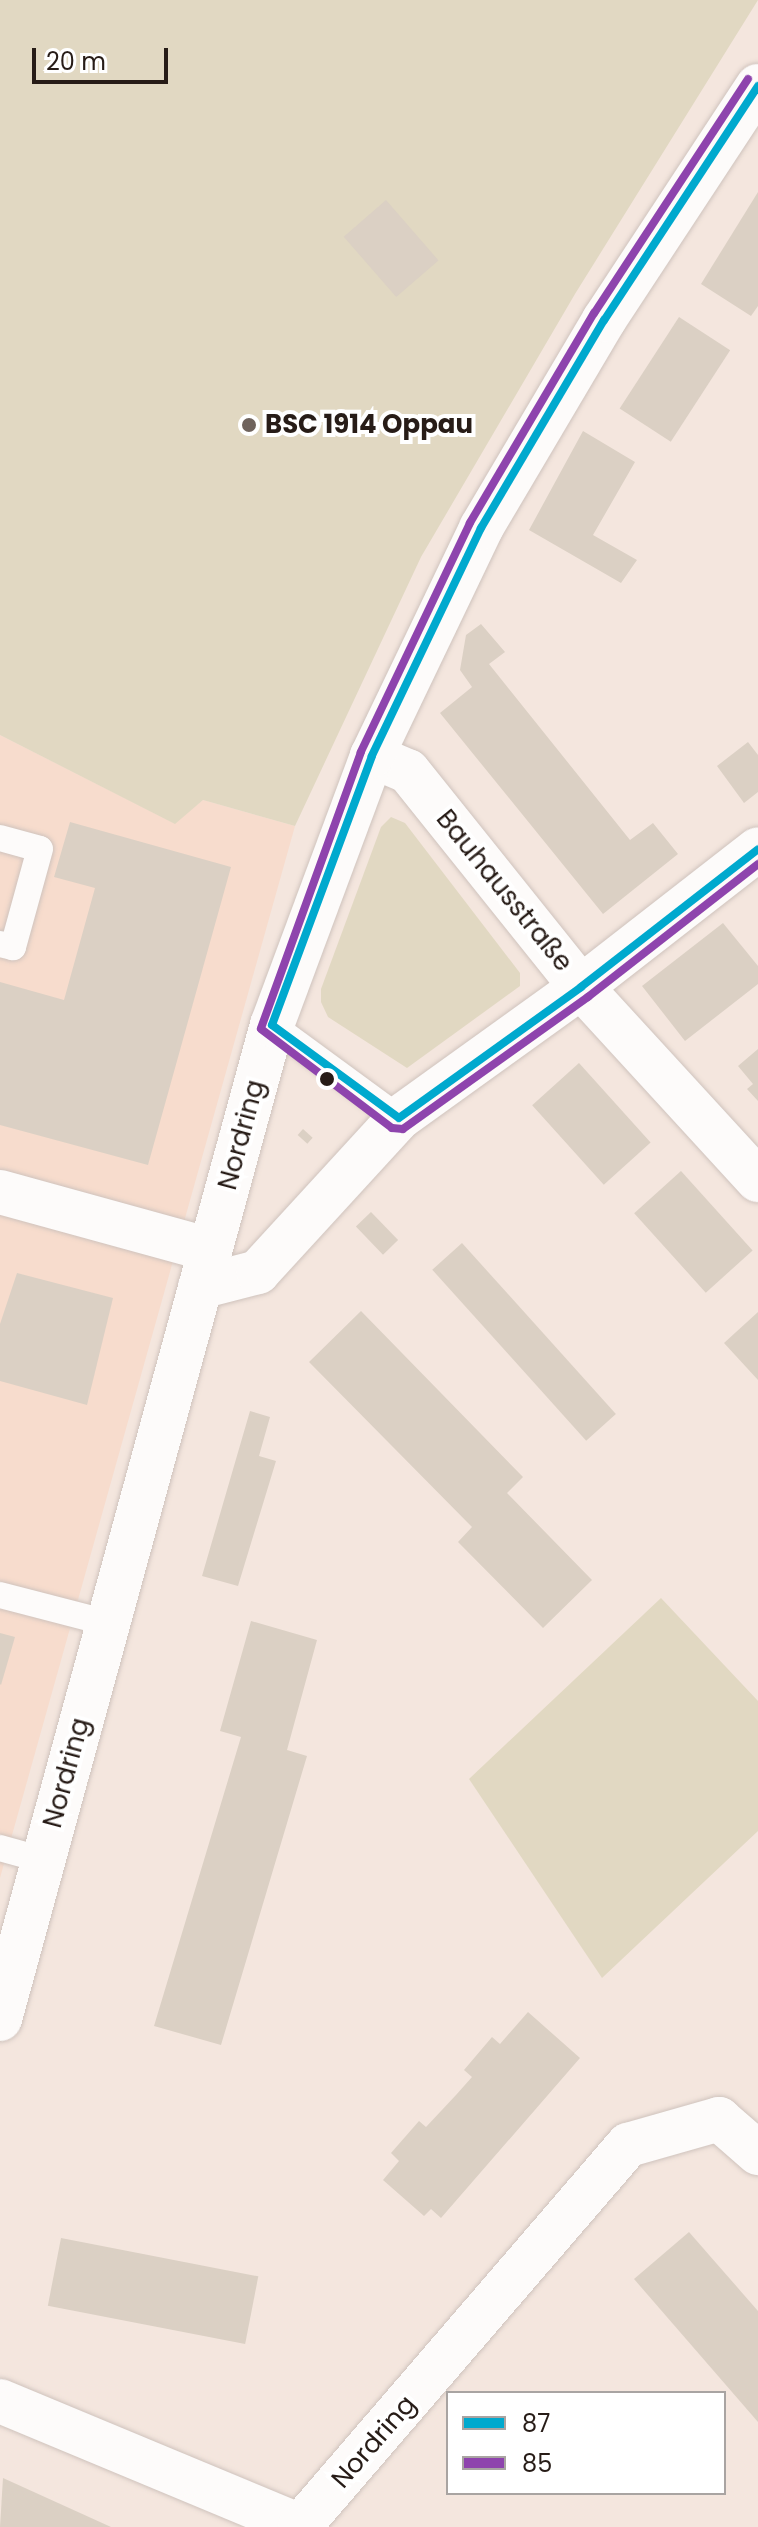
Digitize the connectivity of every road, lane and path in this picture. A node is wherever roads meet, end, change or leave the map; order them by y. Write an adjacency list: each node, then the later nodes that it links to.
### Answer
1 (758, 86): 2 (street, Nordring)
2 (372, 756): 6 (street, Bauhausstraße); 7 (street, Nordring)
3 (0, 838): 5 (lane)
4 (758, 849): 6 (street)
5 (0, 944)
6 (581, 987): 8 (street); 9 (street, Bauhausstraße)
7 (272, 1025): 8 (lane); 11 (street, Nordring)
8 (399, 1118): 11 (street)
9 (758, 1180)
10 (0, 1192): 11 (street)
11 (205, 1268): 13 (street, Nordring)
12 (0, 1595): 13 (lane)
13 (108, 1623): 15 (street, Nordring)
14 (0, 1848): 15 (lane)
15 (43, 1860): 16 (street, Nordring)
16 (0, 2019)
17 (758, 2153): 18 (street, Nordring)
18 (0, 2401)

